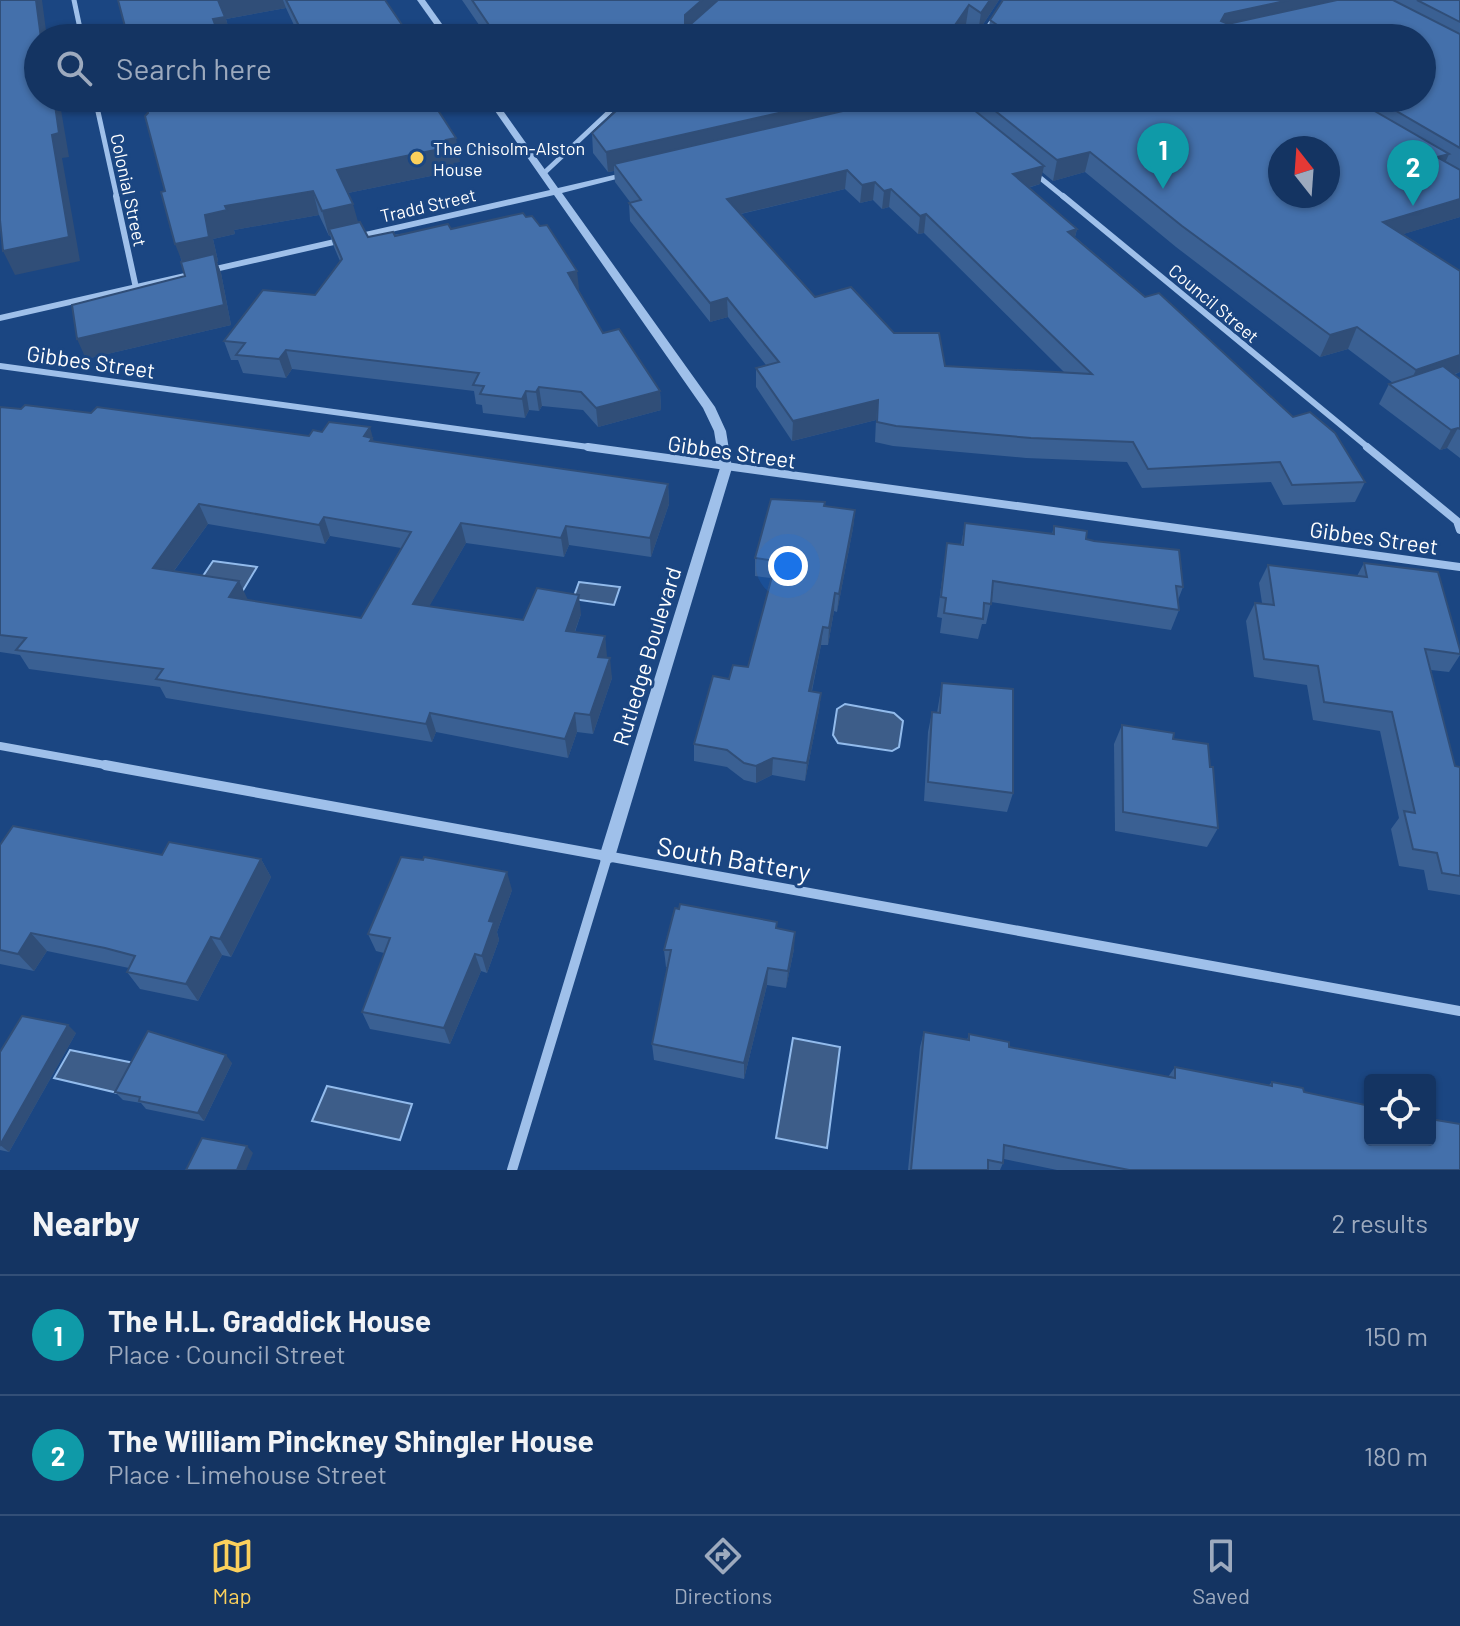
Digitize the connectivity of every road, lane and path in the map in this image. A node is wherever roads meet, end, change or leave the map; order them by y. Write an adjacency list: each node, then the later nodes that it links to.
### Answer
1 (74, 0): 4 (street)
2 (421, 0): 5 (street)
3 (1006, 0): 6 (street)
4 (79, 24)
5 (438, 24)
6 (990, 24)
7 (98, 112): 14 (street, Colonial Street)
8 (500, 112): 12 (street, Rutledge Boulevard)
9 (609, 112): 12 (street)
10 (1026, 167): 18 (street, Council Street)
11 (643, 172): 13 (street, Tradd Street)
12 (543, 174): 13 (street, Rutledge Boulevard)
13 (555, 192): 14 (street, Tradd Street); 17 (street, Rutledge Boulevard)
14 (136, 288): 15 (street, Tradd Street)
15 (0, 318)
16 (0, 366): 17 (street, Gibbes Street)
17 (726, 468): 19 (street, Gibbes Street); 21 (street, Rutledge Boulevard)
18 (1460, 530)
19 (1460, 567)
20 (0, 746): 21 (street, South Battery)
21 (607, 857): 22 (street, South Battery); 23 (street, Rutledge Boulevard)
22 (1460, 1011)
23 (512, 1170)

